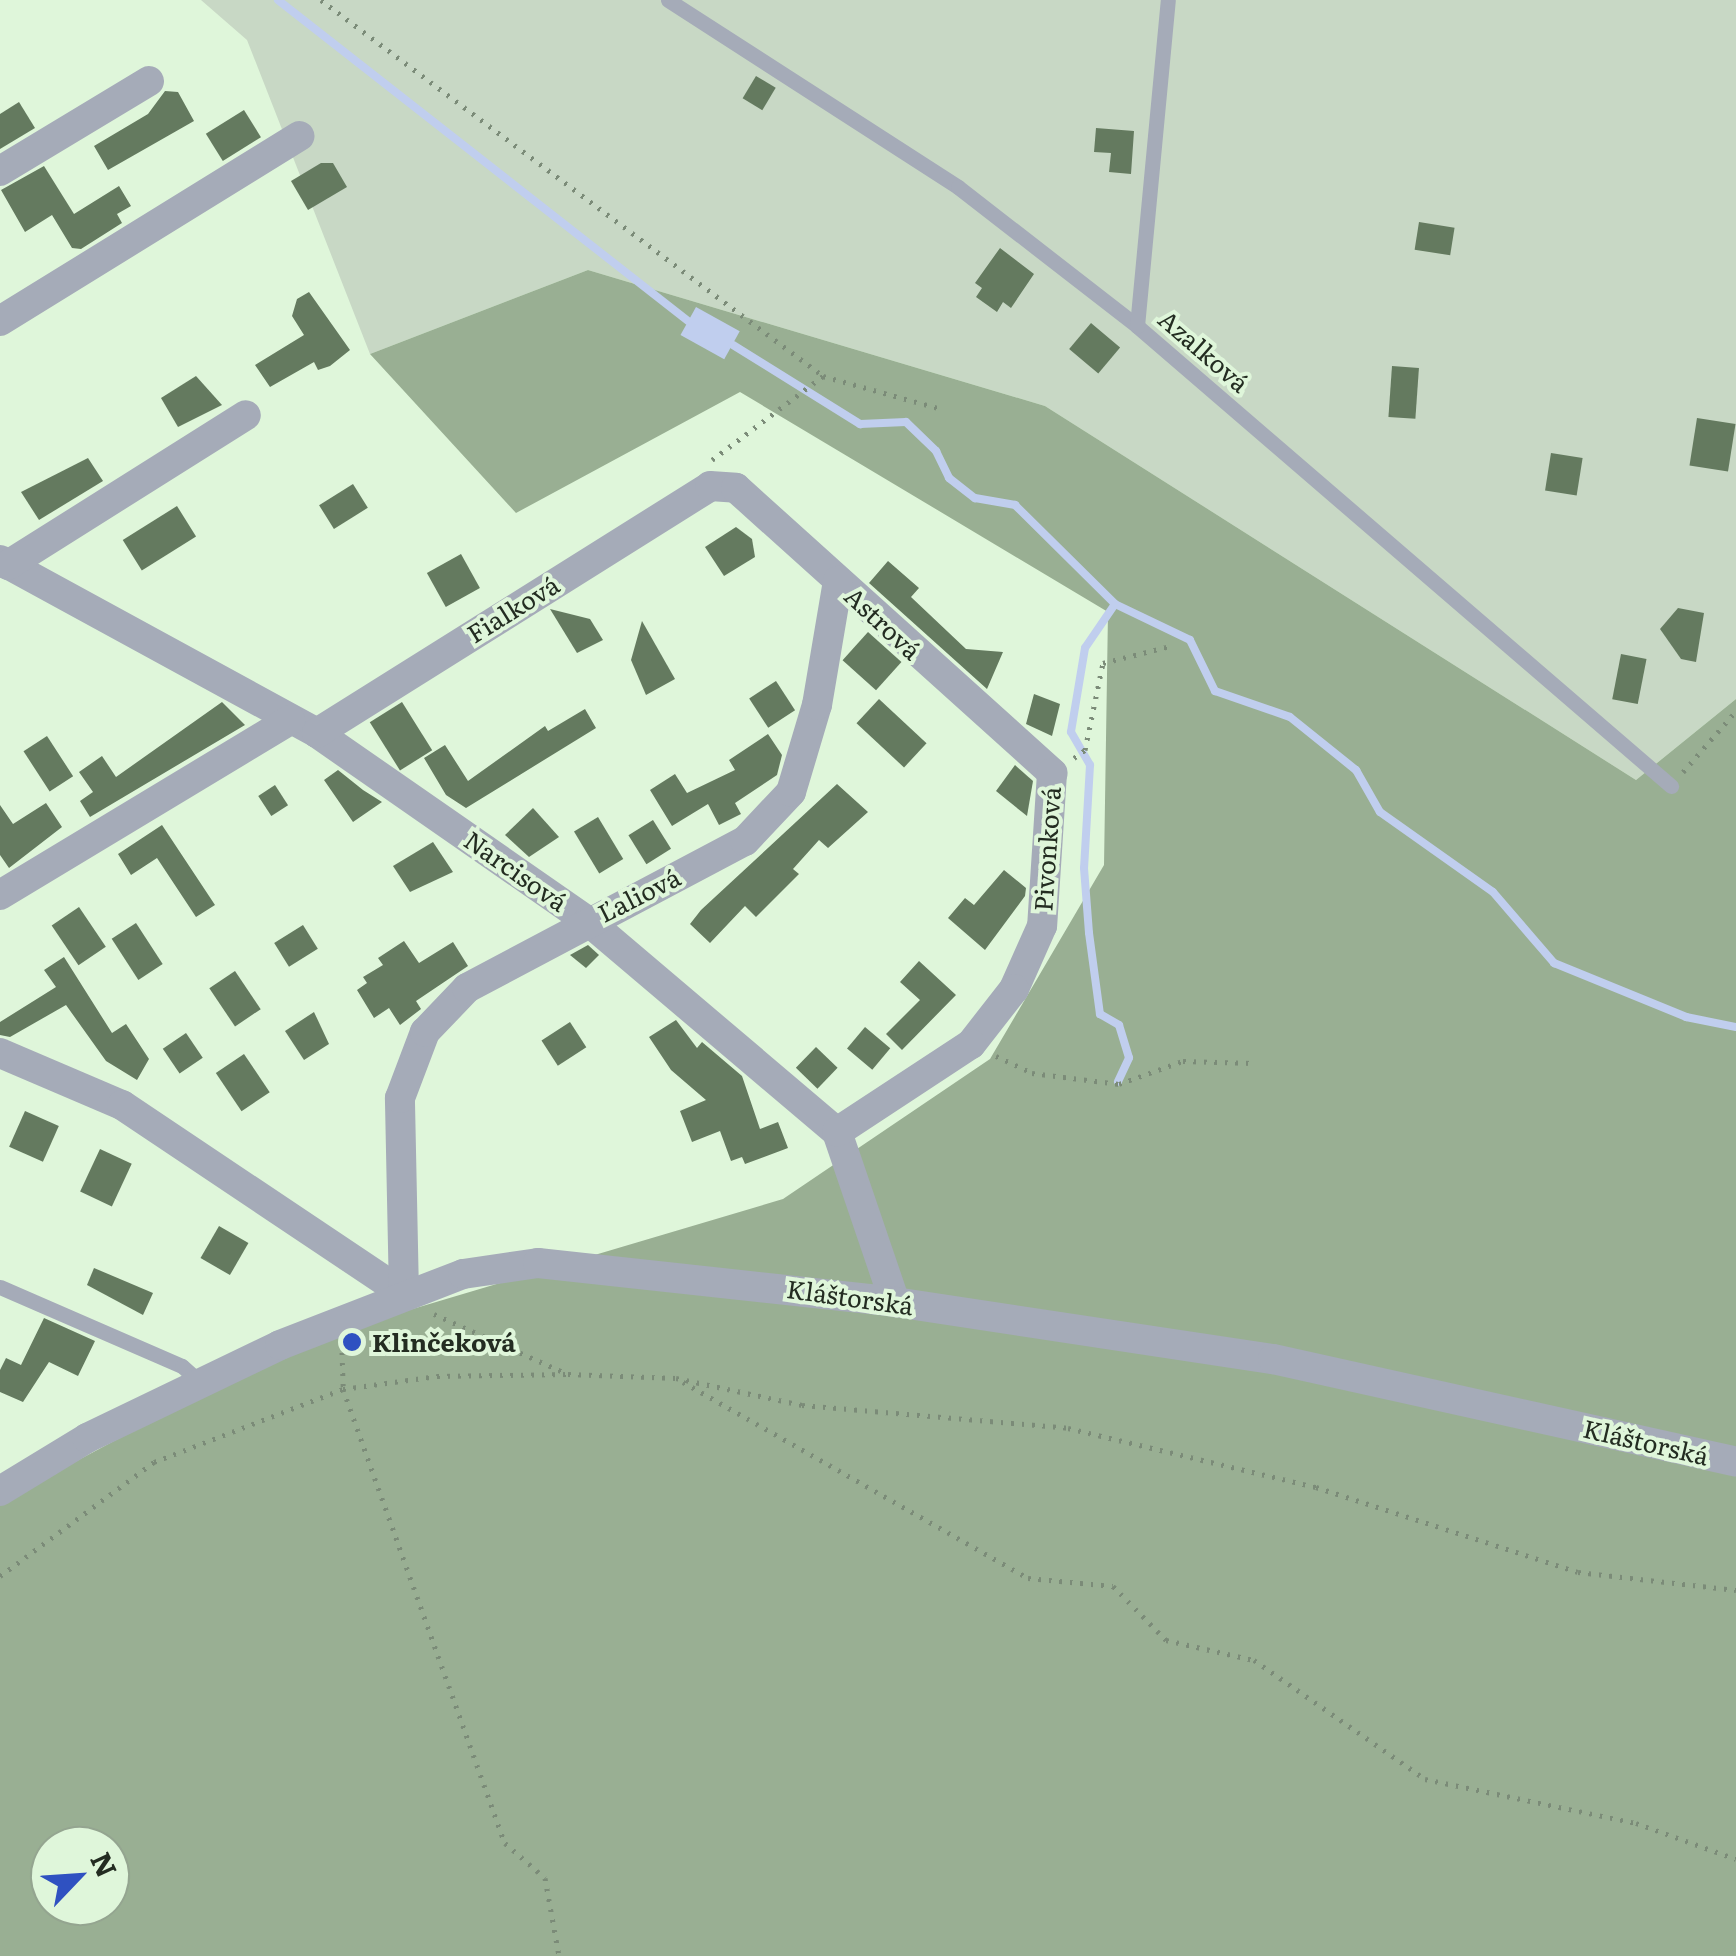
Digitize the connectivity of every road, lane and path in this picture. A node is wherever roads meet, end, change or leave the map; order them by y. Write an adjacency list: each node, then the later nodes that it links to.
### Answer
1 (320, 0): 9 (path)
2 (668, 0): 8 (lane, Azalková)
3 (1168, 0): 8 (lane)
4 (148, 81): 6 (street)
5 (300, 136): 7 (street)
6 (0, 171)
7 (0, 321)
8 (1137, 326): 20 (lane, Azalková)
9 (824, 376): 10 (path); 12 (path)
10 (938, 408)
11 (246, 416): 13 (street, Narcisová)
12 (705, 477): 14 (street, Astrová); 17 (street, Fialková)
13 (4, 562): 17 (street, Narcisová)
14 (838, 581): 19 (street, Astrová); 22 (street, Ľaliová)
15 (1170, 646): 18 (path)
16 (1736, 711): 20 (path)
17 (304, 726): 21 (street, Fialková); 22 (street, Narcisová)
18 (1082, 752)
19 (1052, 773): 23 (street, Pivonková)
20 (1671, 786)
21 (0, 895)
22 (588, 921): 26 (street, Narcisová); 28 (street, Ľaliová)
23 (971, 1044): 25 (path); 26 (street, Pivonková)
24 (0, 1053): 28 (street)
25 (1252, 1063)
26 (838, 1132): 29 (street)
27 (0, 1287): 33 (lane)
28 (404, 1294): 29 (street, Kláštorská); 31 (path); 33 (street, Kláštorská)
29 (895, 1302): 35 (street, Kláštorská)
30 (343, 1354): 34 (path)
31 (568, 1374): 32 (path); 34 (path)
32 (676, 1378): 38 (path); 39 (path)
33 (200, 1382): 36 (street, Kláštorská)
34 (343, 1389): 37 (path); 40 (path)
35 (1736, 1462)
36 (0, 1491)
37 (0, 1576)
38 (1736, 1590)
39 (1736, 1858)
40 (559, 1956)

